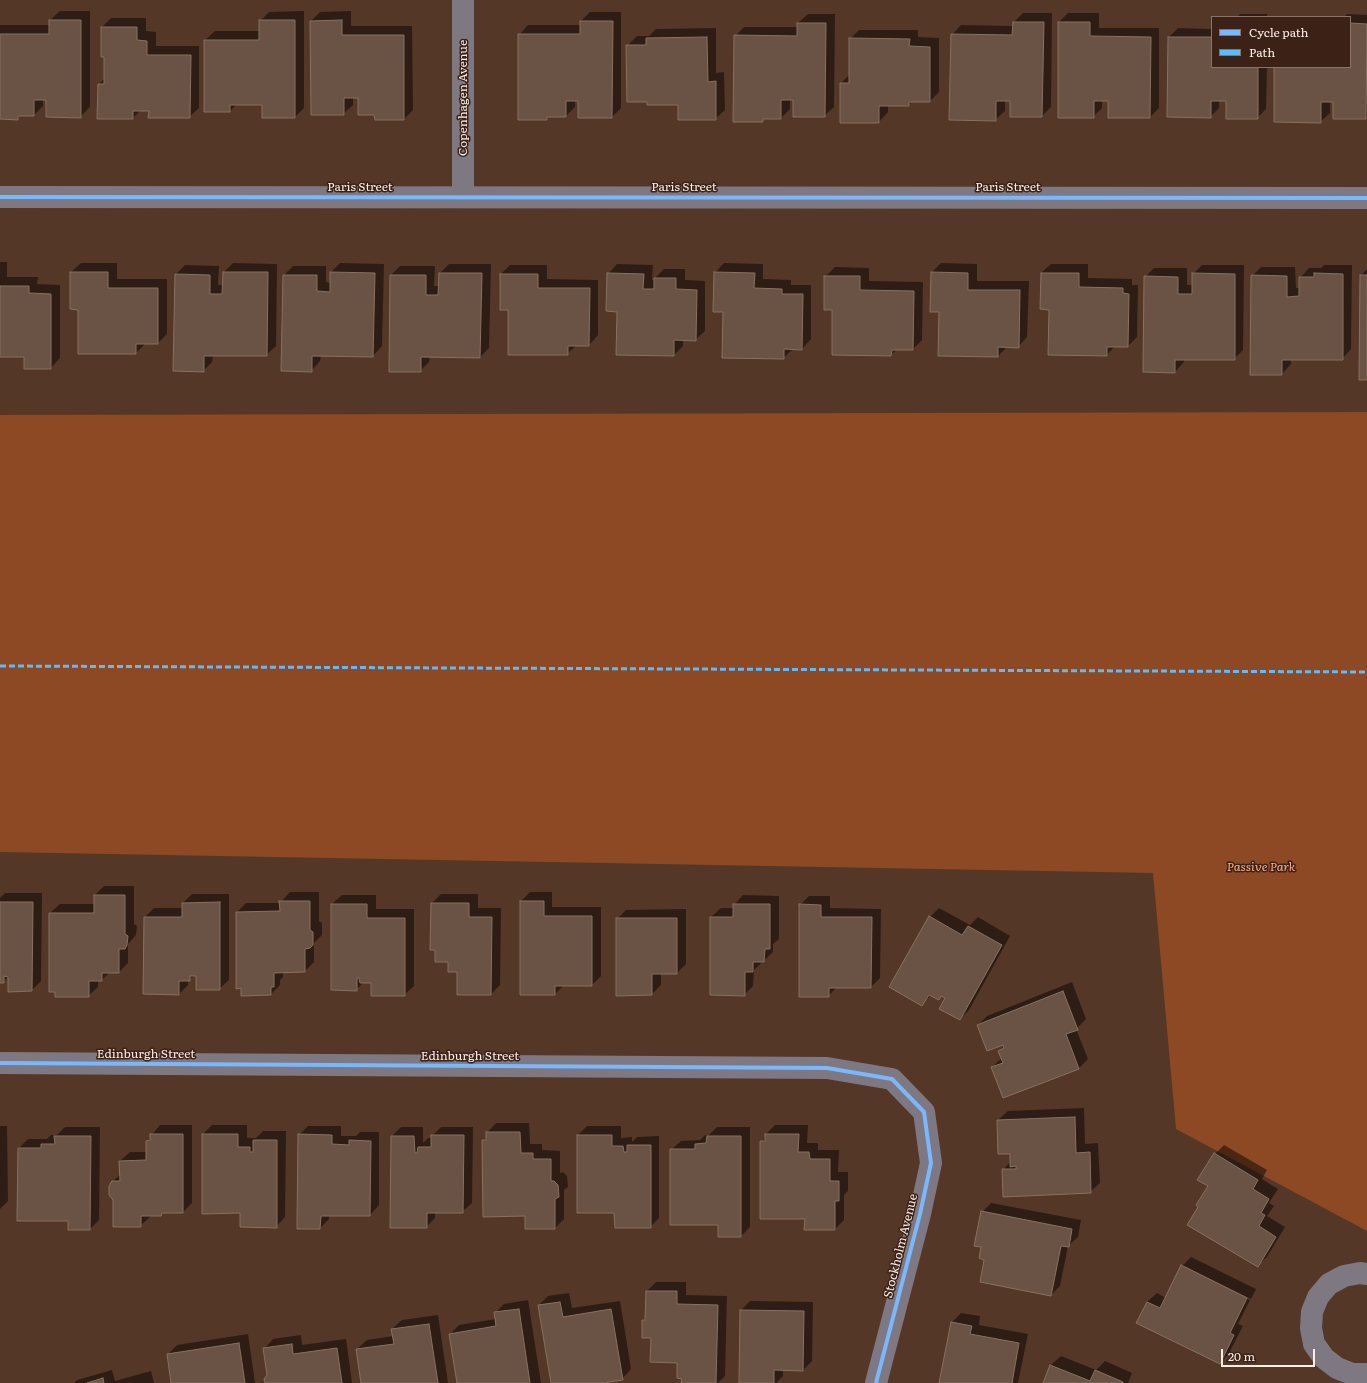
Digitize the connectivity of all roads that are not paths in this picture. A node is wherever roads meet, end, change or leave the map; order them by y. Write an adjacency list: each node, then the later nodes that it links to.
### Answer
1 (463, 0): 3 (street, Copenhagen Avenue)
2 (0, 197): 3 (street, Paris Street)
3 (464, 197): 4 (street, Paris Street)
4 (1367, 198)
5 (0, 1063): 6 (street, Edinburgh Street)
6 (924, 1112): 9 (street, Stockholm Avenue)
7 (1367, 1274): 8 (street)
8 (1355, 1377)
9 (876, 1383)

